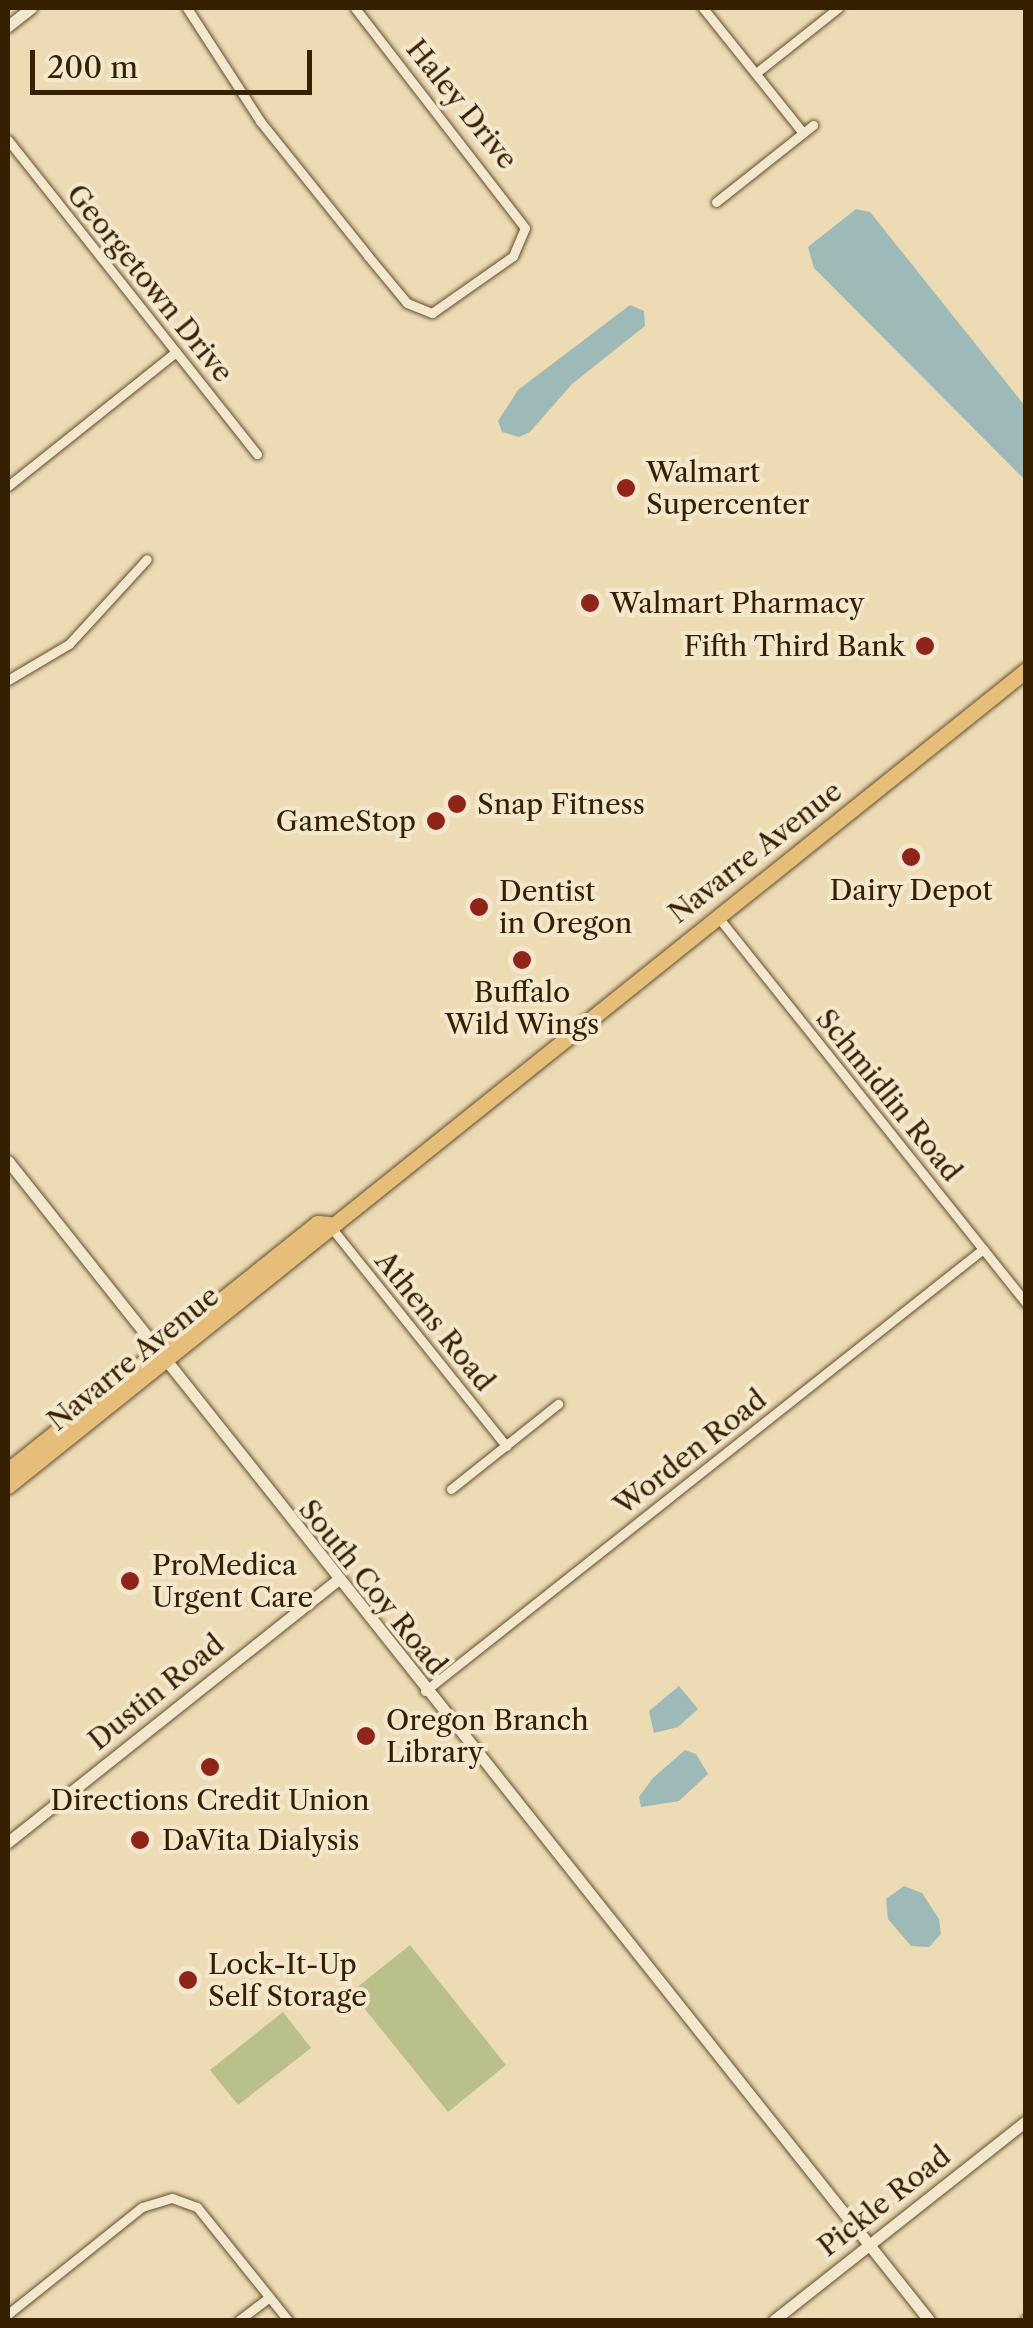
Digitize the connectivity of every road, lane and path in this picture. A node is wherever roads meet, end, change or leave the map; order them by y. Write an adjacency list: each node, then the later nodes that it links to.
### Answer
1 (31, 8): 6 (street)
2 (188, 8): 3 (street, Haley Drive)
3 (356, 8)
4 (703, 8): 7 (street)
5 (838, 8): 7 (street)
6 (8, 26)
7 (756, 74): 9 (street)
8 (813, 125): 9 (street)
9 (803, 133): 11 (street)
10 (8, 140): 12 (street, Georgetown Drive)
11 (716, 202)
12 (176, 352): 13 (street, Georgetown Drive); 14 (street)
13 (257, 454)
14 (8, 486)
15 (147, 559): 17 (street)
16 (1026, 670): 18 (highway, Navarre Avenue)
17 (8, 680)
18 (716, 915): 20 (highway, Navarre Avenue); 22 (street, Schmidlin Road)
19 (8, 1162): 25 (street, South Coy Road)
20 (329, 1224): 21 (highway, Navarre Avenue); 23 (highway, Navarre Avenue); 27 (street, Athens Road)
21 (305, 1232): 23 (highway); 25 (highway, Navarre Avenue)
22 (983, 1249): 24 (street, Schmidlin Road); 32 (street, Worden Road)
23 (284, 1270): 25 (highway, Navarre Avenue)
24 (1026, 1302)
25 (160, 1359): 28 (highway, Navarre Avenue); 29 (highway, Navarre Avenue); 31 (street, South Coy Road)
26 (558, 1404): 27 (street)
27 (506, 1446): 30 (street)
28 (8, 1470)
29 (8, 1486)
30 (451, 1489)
31 (336, 1580): 32 (street, South Coy Road); 33 (street, Dustin Road)
32 (425, 1692): 35 (street, South Coy Road)
33 (8, 1842)
34 (1026, 2121): 35 (street, Pickle Road)
35 (869, 2245): 40 (street, Pickle Road); 41 (street, South Coy Road)
36 (269, 2296): 37 (street); 38 (street); 39 (street)
37 (8, 2314)
38 (239, 2320)
39 (288, 2320)
40 (774, 2320)
41 (930, 2320)

